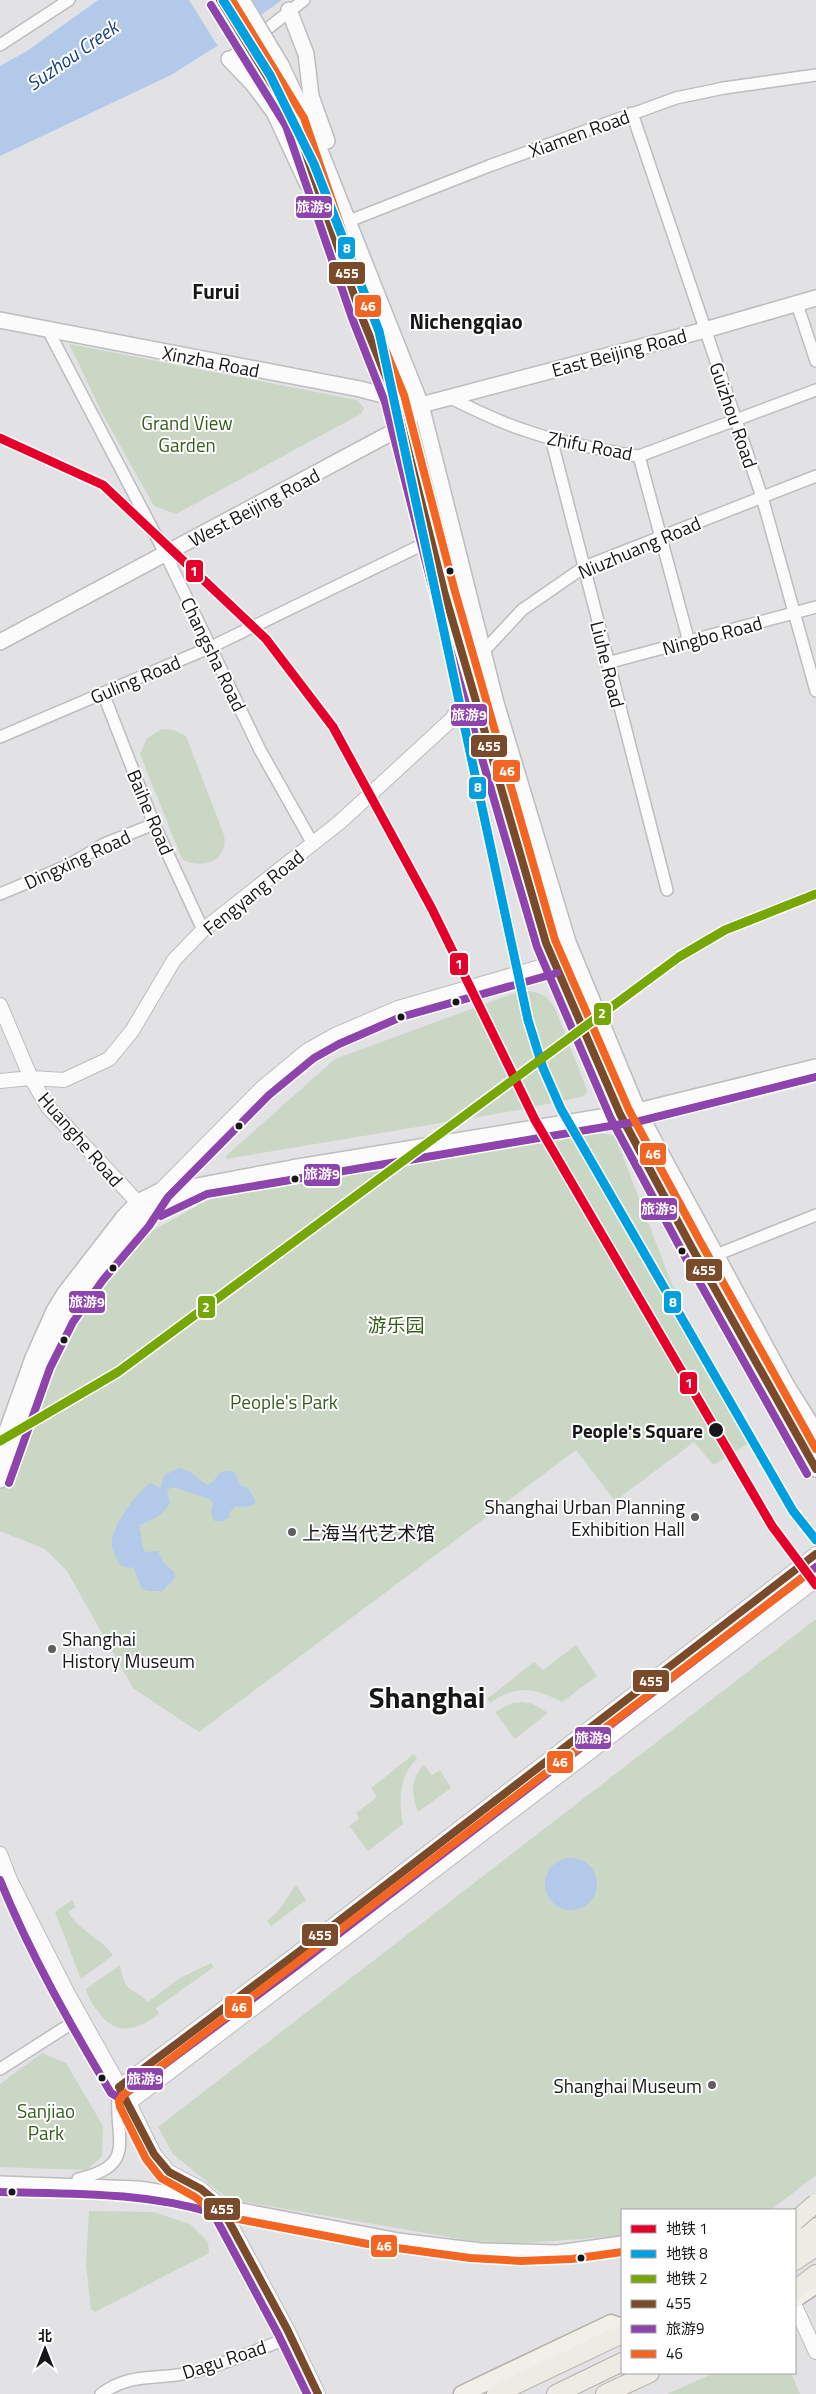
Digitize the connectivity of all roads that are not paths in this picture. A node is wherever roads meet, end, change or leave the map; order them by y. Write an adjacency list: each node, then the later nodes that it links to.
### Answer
1 (69, 0): 6 (street)
2 (220, 0): 11 (main road, bridge)
3 (242, 0): 10 (main road, bridge)
4 (304, 0): 5 (street)
5 (289, 10): 7 (street); 10 (main road)
6 (0, 45)
7 (229, 59): 11 (main road)
8 (816, 75): 9 (street, Xiamen Road)
9 (632, 113): 10 (street, Xiamen Road); 16 (street, Guizhou Road)
10 (347, 216): 21 (main road)
11 (340, 253): 19 (main road)
12 (816, 298): 13 (main road, East Beijing Road)
13 (797, 304): 16 (main road, East Beijing Road); 17 (street)
14 (0, 320): 15 (main road, Xinzha Road)
15 (48, 330): 19 (main road, Xinzha Road); 30 (street, Changsha Road)
16 (705, 330): 20 (main road, East Beijing Road); 22 (street, Guizhou Road)
17 (816, 360)
18 (816, 390): 22 (street, Zhifu Road)
19 (395, 398): 21 (main road, Xinzha Road); 23 (main road)
20 (450, 398): 21 (main road, East Beijing Road); 24 (street, Zhifu Road)
21 (421, 405): 23 (main road, West Beijing Road); 37 (main road)
22 (736, 420): 25 (street, Zhifu Road); 27 (street, Guizhou Road)
23 (402, 427): 29 (main road); 30 (main road, West Beijing Road)
24 (550, 438): 25 (street, Zhifu Road); 31 (street, Liuhe Road)
25 (639, 456): 28 (street)
26 (816, 476): 27 (street, Niuzhuang Road)
27 (762, 497): 28 (street, Niuzhuang Road); 33 (street, Guizhou Road)
28 (660, 537): 31 (street, Niuzhuang Road); 35 (street)
29 (430, 541): 36 (street, Guling Road); 39 (main road)
30 (166, 555): 34 (main road, West Beijing Road); 36 (street, Changsha Road)
31 (584, 566): 37 (street, Niuzhuang Road); 38 (street, Liuhe Road)
32 (816, 607): 33 (street, Ningbo Road)
33 (795, 613): 35 (street, Ningbo Road); 40 (street, Guizhou Road)
34 (0, 642)
35 (689, 642): 38 (street, Ningbo Road)
36 (211, 648): 41 (street, Guling Road); 44 (street, Changsha Road)
37 (482, 653): 39 (street, Fengyang Road); 53 (main road)
38 (607, 664): 45 (street, Liuhe Road)
39 (471, 687): 44 (street, Fengyang Road); 48 (main road)
40 (816, 691)
41 (102, 693): 42 (street, Guling Road); 43 (street, Baihe Road)
42 (0, 737)
43 (154, 824): 46 (street, Dingxing Road); 47 (street, Baihe Road)
44 (312, 844): 47 (street, Fengyang Road)
45 (667, 890)
46 (0, 894)
47 (203, 930): 51 (street, Fengyang Road)
48 (554, 963): 54 (main road); 56 (street)
49 (0, 1005): 51 (street, Huanghe Road)
50 (816, 1067): 53 (main road)
51 (31, 1078): 52 (street, Fengyang Road); 57 (street, Huanghe Road)
52 (0, 1081)
53 (638, 1111): 54 (main road); 59 (main road)
54 (620, 1114): 55 (main road); 62 (main road)
55 (204, 1184): 56 (main road); 57 (main road)
56 (160, 1191): 57 (main road)
57 (142, 1207): 61 (main road); 63 (main road)
58 (816, 1215): 59 (street)
59 (716, 1255): 60 (main road)
60 (816, 1432)
61 (0, 1450)
62 (816, 1469)
63 (0, 1480)
64 (816, 1554): 69 (street)
65 (816, 1580): 70 (street)
66 (0, 1854): 67 (street)
67 (80, 2018): 68 (street); 69 (street)
68 (0, 2069)
69 (119, 2087): 70 (street); 72 (street)
70 (129, 2103): 75 (street)
71 (0, 2182): 72 (street)
72 (64, 2183): 75 (street)
73 (816, 2196): 77 (main road)
74 (816, 2203): 78 (highway, bridge)
75 (220, 2205): 84 (street); 99 (street)
76 (816, 2210): 79 (main road)
77 (796, 2212)
78 (796, 2219)
79 (796, 2220)
80 (816, 2222): 82 (main road)
81 (816, 2227): 83 (highway)
82 (796, 2237)
83 (796, 2241)
84 (621, 2242)
85 (816, 2247): 88 (highway)
86 (816, 2252): 89 (main road)
87 (816, 2258): 90 (highway)
88 (796, 2262)
89 (796, 2262)
90 (796, 2271)
91 (816, 2274): 93 (highway)
92 (816, 2285): 94 (main road)
93 (796, 2289)
94 (796, 2298)
95 (796, 2308): 100 (street)
96 (621, 2327): 109 (main road)
97 (621, 2334): 106 (highway)
98 (621, 2334): 106 (main road)
99 (291, 2337): 107 (street, Dagu Road); 108 (street)
100 (816, 2352)
101 (621, 2362): 105 (highway)
102 (621, 2368): 112 (main road)
103 (648, 2374): 113 (highway)
104 (654, 2374): 113 (main road)
105 (584, 2381): 110 (highway); 111 (highway)
106 (497, 2393)
107 (101, 2394)
108 (318, 2394)
109 (462, 2394)
110 (556, 2394)
111 (561, 2394)
112 (568, 2394)
113 (606, 2394)

